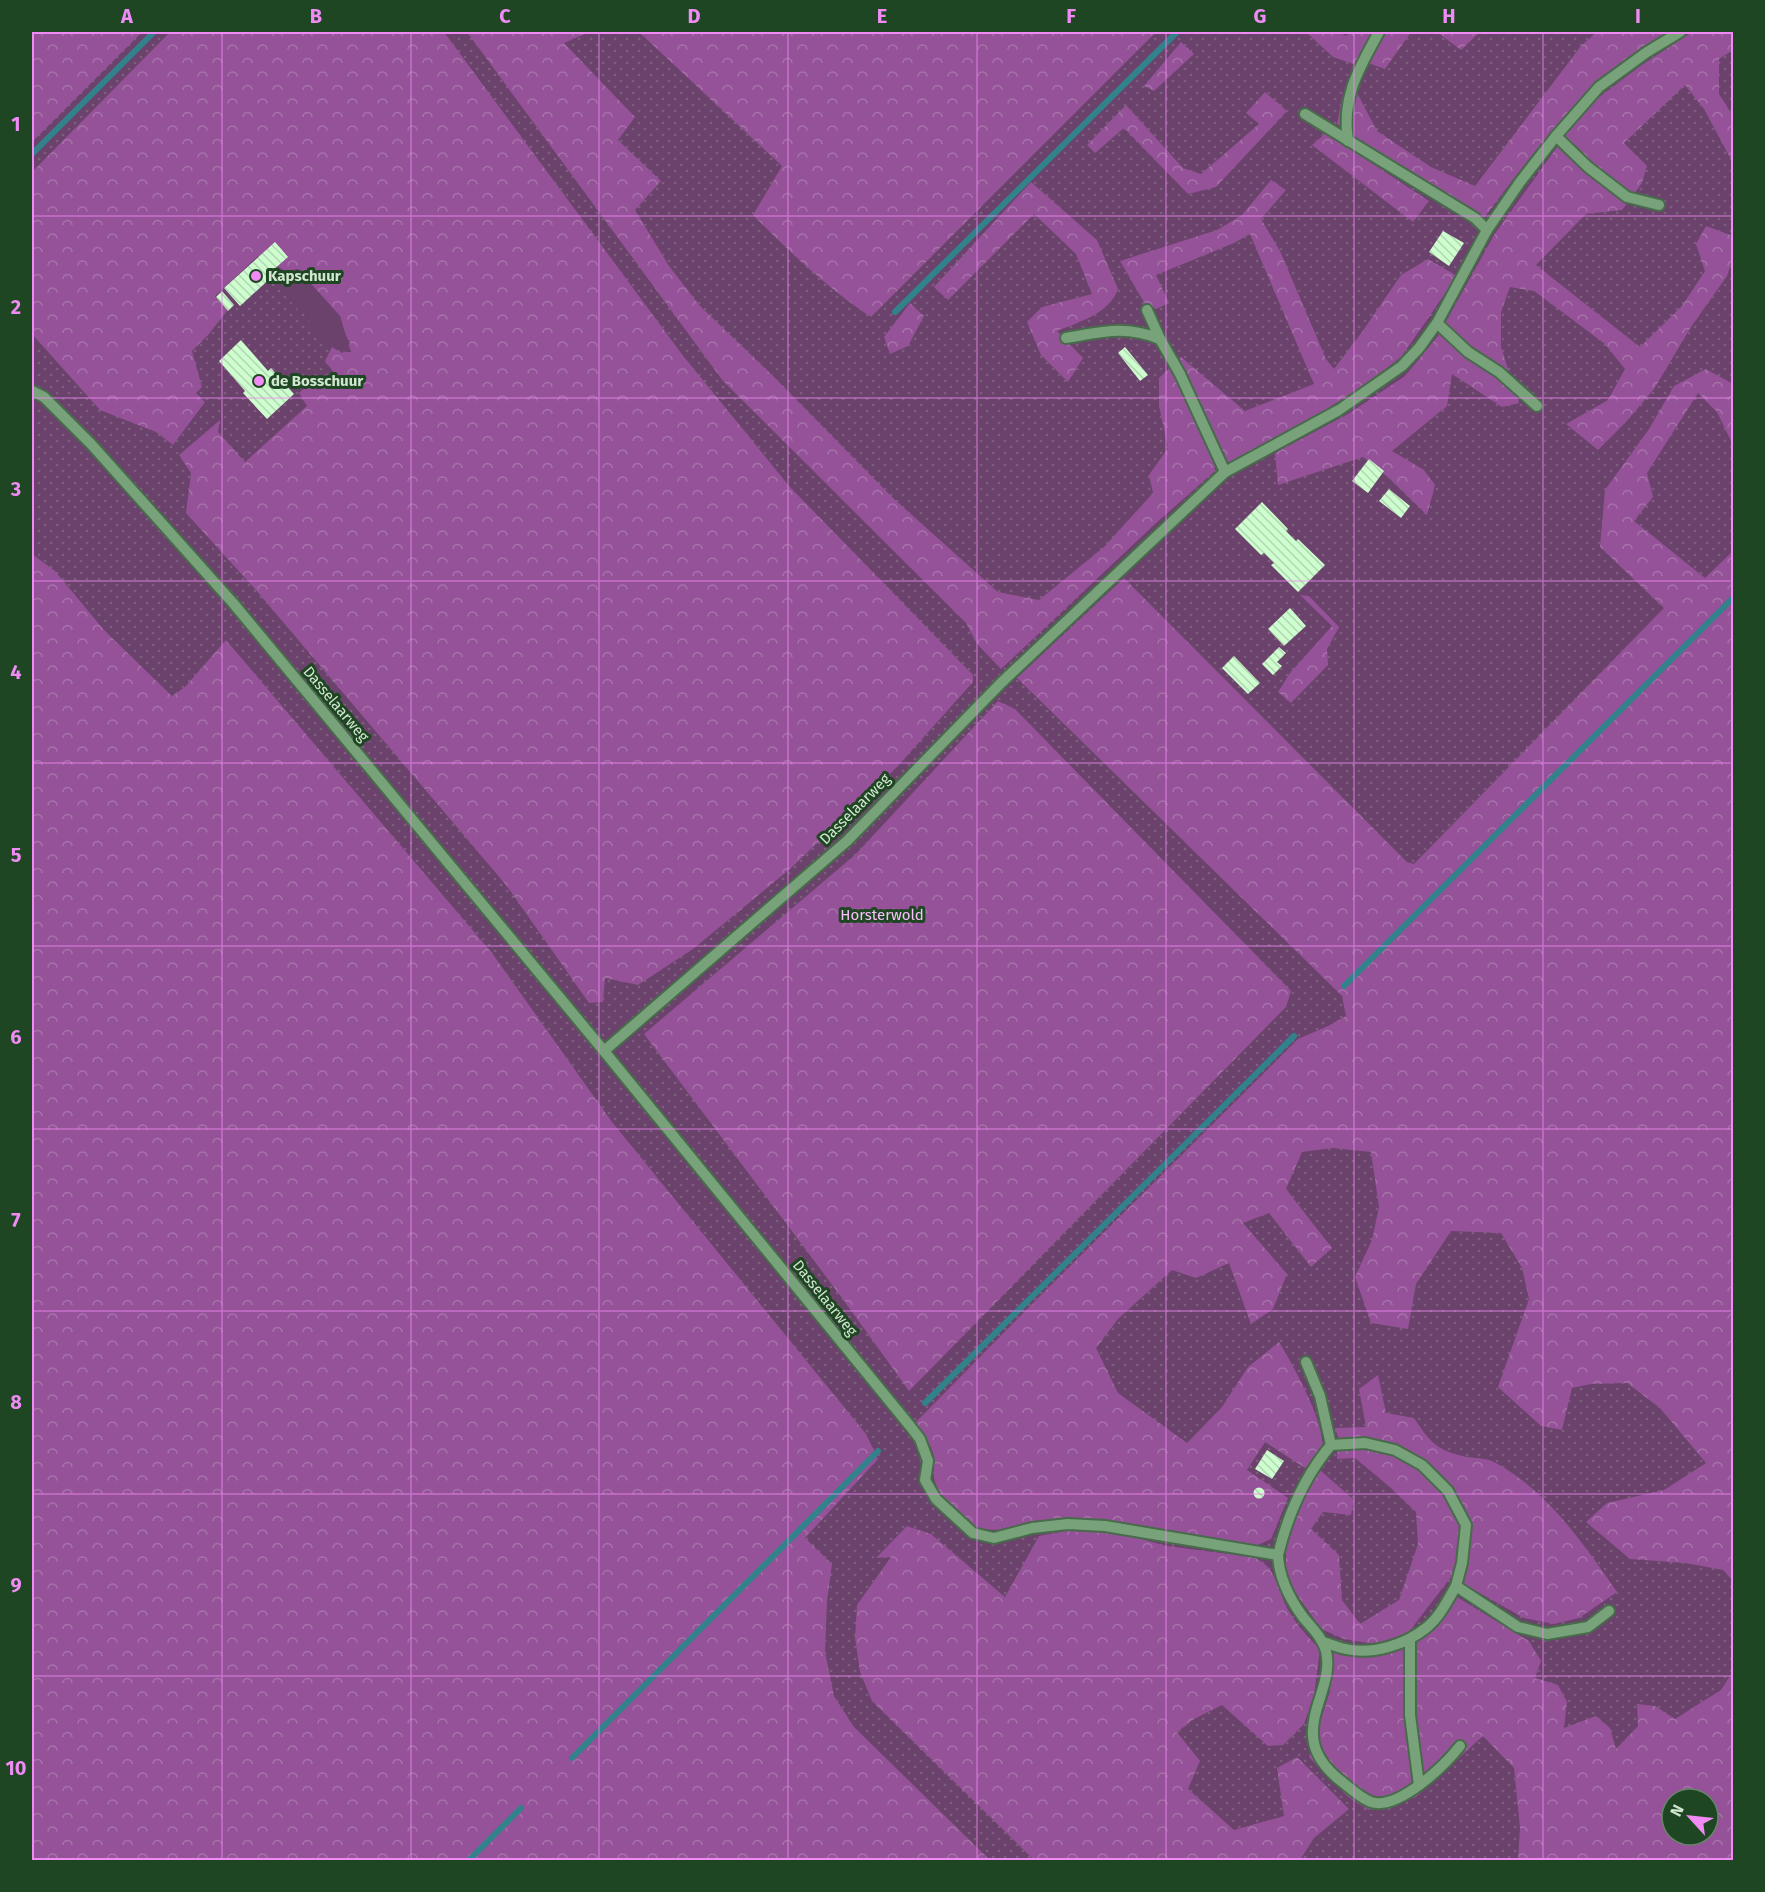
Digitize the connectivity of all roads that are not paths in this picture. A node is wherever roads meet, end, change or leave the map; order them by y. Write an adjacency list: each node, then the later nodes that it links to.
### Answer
1 (1379, 32): 5 (street)
2 (1680, 32): 4 (street, Dasselaarweg)
3 (1305, 114): 5 (street)
4 (1556, 136): 6 (street); 7 (street, Dasselaarweg)
5 (1348, 141): 7 (street)
6 (1659, 205)
7 (1487, 230): 9 (street, Dasselaarweg)
8 (1147, 310): 11 (street)
9 (1437, 323): 13 (street); 14 (street, Dasselaarweg)
10 (1066, 338): 11 (street)
11 (1160, 339): 14 (street)
12 (32, 391): 15 (street, Dasselaarweg)
13 (1536, 406)
14 (1225, 472): 15 (street, Dasselaarweg)
15 (604, 1051): 18 (street, Dasselaarweg)
16 (1306, 1362): 17 (street)
17 (1331, 1445): 18 (street); 19 (street)
18 (1278, 1555): 22 (street)
19 (1456, 1586): 20 (street); 21 (street)
20 (1609, 1611)
21 (1410, 1639): 22 (street); 24 (street)
22 (1323, 1642): 24 (street)
23 (1460, 1746): 24 (street)
24 (1419, 1785)

